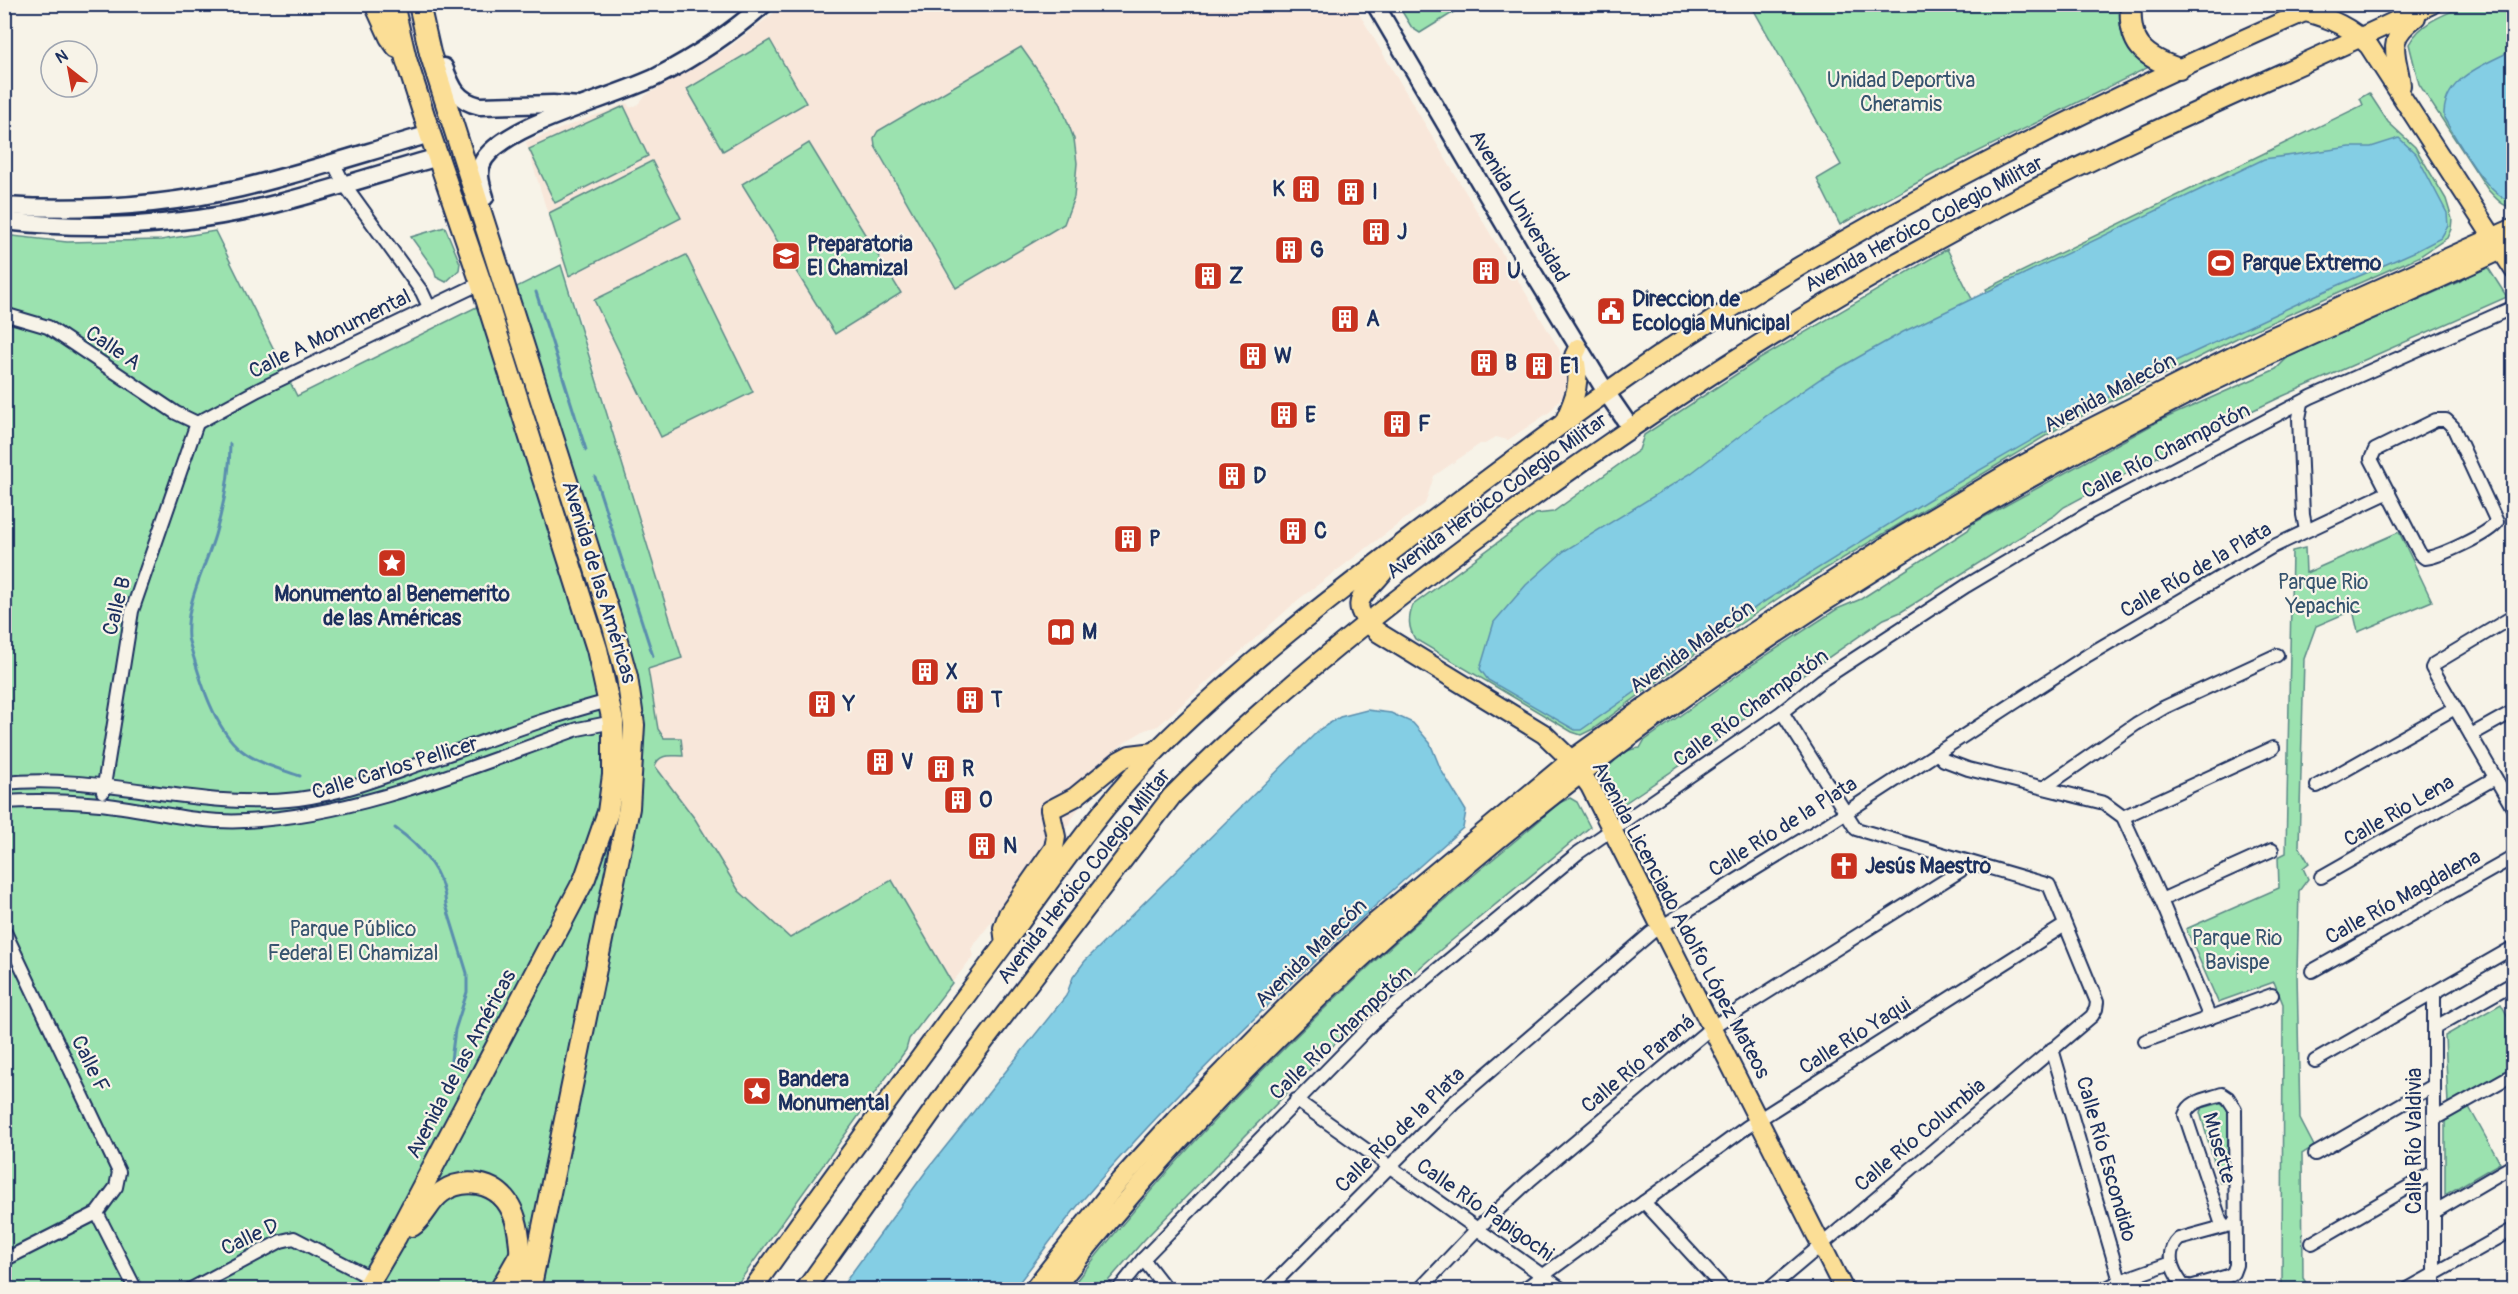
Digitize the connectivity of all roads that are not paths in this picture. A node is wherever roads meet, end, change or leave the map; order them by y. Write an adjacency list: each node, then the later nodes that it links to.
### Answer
1 (375, 4): 10 (highway)
2 (393, 4): 10 (highway)
3 (764, 4): 13 (main road)
4 (1375, 4): 30 (main road, Avenida Universidad)
5 (2131, 4): 11 (highway)
6 (2431, 5): 9 (main road, Avenida Heróico Colegio Militar); 12 (main road)
7 (2314, 8): 9 (main road); 11 (main road, Avenida Heróico Colegio Militar)
8 (420, 13): 13 (main road); 25 (highway, Avenida de las Américas)
9 (2360, 37): 12 (main road); 36 (main road, Avenida Heróico Colegio Militar)
10 (406, 59): 14 (highway, Avenida de las Américas)
11 (2179, 69): 31 (main road, Avenida Heróico Colegio Militar)
12 (2402, 95): 18 (main road)
13 (583, 106): 25 (main road)
14 (430, 134): 15 (highway, Avenida de las Américas); 16 (main road)
15 (438, 157): 17 (main road); 26 (highway, Avenida de las Américas)
16 (333, 162): 17 (street); 19 (main road)
17 (344, 184): 20 (main road); 27 (street)
18 (2470, 200): 21 (main road); 23 (main road)
19 (4, 206)
20 (4, 220)
21 (2514, 222)
22 (2514, 228): 23 (main road, Avenida Malecón)
23 (2502, 244): 24 (main road); 52 (main road, Avenida Malecón)
24 (2514, 270)
25 (502, 275): 32 (highway, Avenida de las Américas)
26 (481, 283): 27 (street, Calle A Monumental); 32 (highway); 43 (highway, Avenida de las Américas)
27 (429, 307): 35 (street, Calle A Monumental)
28 (2514, 307): 33 (street, Calle Río Champotón)
29 (4, 314): 35 (street, Calle A)
30 (1578, 348): 31 (main road, Avenida Universidad); 34 (main road)
31 (1606, 392): 34 (main road, Avenida Heróico Colegio Militar); 36 (main road, Avenida Universidad)
32 (541, 400): 97 (highway, Avenida de las Américas)
33 (2302, 403): 38 (street); 46 (street, Calle Río Champotón)
34 (1564, 422): 39 (main road, Avenida Heróico Colegio Militar)
35 (197, 423): 55 (street, Calle B)
36 (1630, 427): 41 (main road, Avenida Heróico Colegio Militar)
37 (2389, 492): 37 (street); 38 (street, Calle Río de la Plata)
38 (2306, 530): 51 (street, Calle Río de la Plata)
39 (1398, 546): 41 (main road); 50 (main road, Avenida Heróico Colegio Militar)
40 (2514, 616): 44 (street)
41 (1366, 622): 52 (main road, Avenida Licenciado Adolfo López Mateos); 117 (main road, Avenida Heróico Colegio Militar)
42 (2277, 655): 57 (street)
43 (609, 701): 47 (highway, Avenida de las Américas); 55 (street, Calle Carlos Pellicer)
44 (2456, 708): 48 (street); 56 (street)
45 (2514, 711): 48 (street)
46 (1782, 712): 61 (street); 63 (street, Calle Río Champotón)
47 (613, 722): 59 (street, Calle Carlos Pellicer); 100 (highway, Avenida de las Américas)
48 (2471, 735): 53 (street)
49 (2273, 748): 62 (street)
50 (1155, 752): 72 (main road, Avenida Heróico Colegio Militar); 72 (main road)
51 (1937, 753): 57 (street); 61 (street, Calle Río de la Plata)
52 (1577, 767): 63 (main road, Avenida Licenciado Adolfo López Mateos); 118 (main road, Avenida Malecón); 119 (main road, Avenida Malecón)
53 (2495, 778): 60 (street); 67 (street, Calle Rio Lena)
54 (4, 783): 55 (street, Calle Carlos Pellicer)
55 (104, 786): 59 (street, Calle B)
56 (2317, 786)
57 (2045, 787): 62 (street)
58 (4, 802): 59 (street, Calle Carlos Pellicer)
59 (100, 804)
60 (2512, 804)
61 (1846, 812): 66 (street); 70 (street, Calle Río de la Plata)
62 (2123, 817): 68 (street)
63 (1612, 829): 70 (main road, Avenida Licenciado Adolfo López Mateos); 86 (street, Calle Río Champotón)
64 (2272, 850): 68 (street)
65 (2514, 857): 74 (street, Calle Río Magdalena)
66 (1967, 862): 69 (street); 79 (street, Calle Río Paraná)
67 (2321, 877)
68 (2161, 900): 78 (street)
69 (2065, 925): 82 (street, Calle Río Columbia); 87 (street, Calle Río Yaqui)
70 (1661, 926): 79 (main road, Avenida Licenciado Adolfo López Mateos); 91 (street, Calle Río de la Plata)
71 (4, 930): 95 (street, Calle F)
72 (1005, 943): 116 (main road, Avenida Heróico Colegio Militar)
73 (2514, 947): 76 (street)
74 (2312, 971)
75 (2514, 983): 80 (street)
76 (2434, 993): 80 (street, Calle Río Valdivia); 83 (street)
77 (2272, 995): 78 (street)
78 (2210, 1018): 81 (street)
79 (1712, 1027): 87 (main road, Avenida Licenciado Adolfo López Mateos); 98 (street, Calle Río Paraná)
80 (2434, 1028): 85 (street, Calle Río Valdivia)
81 (2145, 1041)
82 (2052, 1049): 102 (street, Calle Río Columbia); 109 (street, Calle Río Escondido)
83 (2315, 1061)
84 (2514, 1074): 88 (street)
85 (2433, 1086): 88 (street, Calle Río Valdivia); 89 (street)
86 (1296, 1100): 91 (street, Calle Río Papigochi); 104 (street, Calle Río Champotón)
87 (1759, 1119): 93 (street, Calle Río Yaqui); 102 (main road, Avenida Licenciado Adolfo López Mateos)
88 (2434, 1119): 92 (street, Calle Río Valdivia)
89 (2315, 1154)
90 (2514, 1165): 94 (street)
91 (1389, 1167): 98 (street, Calle Río Papigochi); 122 (street, Calle Río de la Plata)
92 (2434, 1172): 94 (street, Calle Río Valdivia); 101 (street)
93 (1644, 1202): 108 (street, Calle Río Yaqui); 126 (street)
94 (2434, 1212): 107 (street, Calle Río Valdivia)
95 (97, 1213): 105 (street); 111 (street)
96 (2228, 1225): 96 (street, Musette); 106 (street); 106 (street, Musette)
97 (542, 1228): 103 (highway); 115 (highway, Avenida de las Américas)
98 (1477, 1229): 108 (street, Calle Río Papigochi); 123 (street, Calle Río Paraná)
99 (2514, 1229): 107 (street)
100 (396, 1237): 103 (highway); 110 (highway, Avenida de las Américas)
101 (2312, 1243)
102 (1821, 1244): 127 (street, Calle Río Columbia); 128 (main road, Avenida Licenciado Adolfo López Mateos)
103 (520, 1256): 113 (highway); 114 (highway)
104 (1143, 1259): 120 (street, Calle Río Champotón); 121 (street)
105 (4, 1260)
106 (2171, 1263): 109 (street)
107 (2434, 1274): 130 (street); 131 (street, Calle Río Valdivia)
108 (1543, 1275): 124 (street, Calle Río Yaqui); 125 (street, Calle Río Papigochi)
109 (2120, 1281): 129 (street)
110 (368, 1284): 112 (street, Calle D)
111 (136, 1290)
112 (189, 1290)
113 (500, 1290)
114 (521, 1290)
115 (530, 1290)
116 (752, 1290)
117 (805, 1290)
118 (1033, 1290)
119 (1053, 1290)
120 (1118, 1290)
121 (1167, 1290)
122 (1267, 1290)
123 (1419, 1290)
124 (1523, 1290)
125 (1563, 1290)
126 (1725, 1290)
127 (1768, 1290)
128 (1845, 1290)
129 (2103, 1290)
130 (2406, 1290)
131 (2434, 1290)

